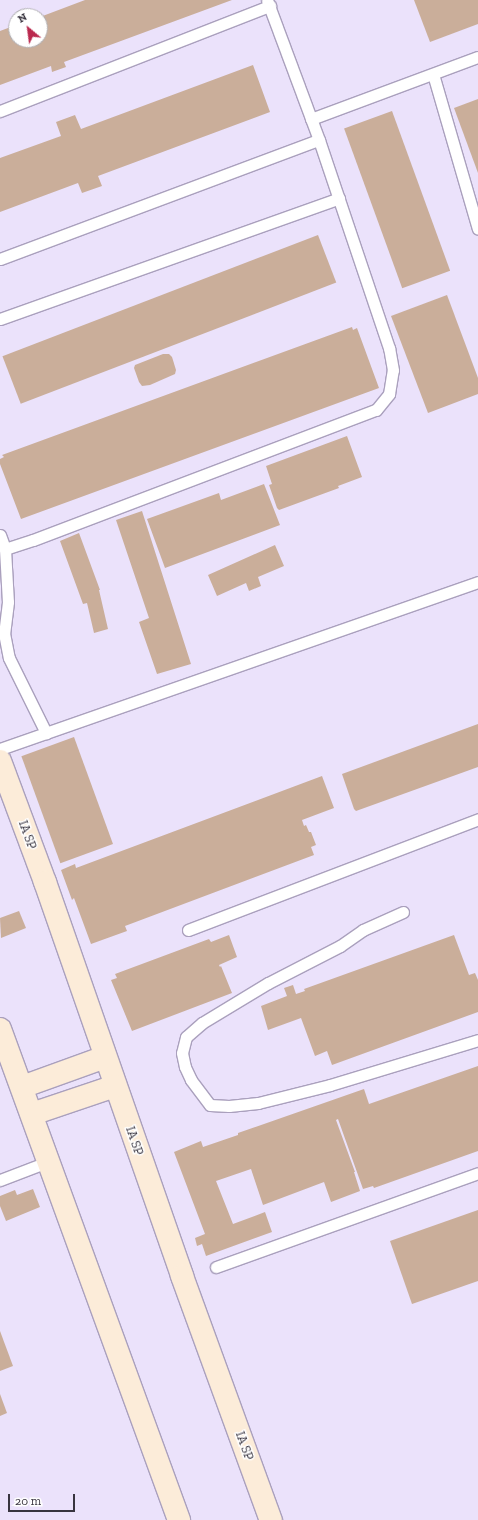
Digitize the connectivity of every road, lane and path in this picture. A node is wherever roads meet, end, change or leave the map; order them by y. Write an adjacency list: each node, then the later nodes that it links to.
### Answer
1 (269, 3): 4 (lane); 5 (lane)
2 (478, 57): 3 (lane)
3 (433, 74): 5 (lane); 8 (lane)
4 (0, 111)
5 (311, 119): 6 (lane)
6 (319, 140): 7 (lane); 9 (lane)
7 (339, 198): 10 (lane); 12 (lane)
8 (478, 229)
9 (0, 259)
10 (0, 319)
11 (0, 535): 12 (lane)
12 (5, 549): 14 (lane)
13 (478, 582): 14 (lane)
14 (46, 732): 15 (lane)
15 (0, 750)
16 (0, 761): 22 (street, IA SP)
17 (478, 819): 19 (lane)
18 (403, 912): 21 (lane)
19 (188, 930)
20 (0, 1029): 24 (street)
21 (478, 1040)
22 (105, 1057): 23 (street, IA SP); 24 (street)
23 (115, 1086): 25 (street); 30 (street, IA SP)
24 (22, 1088): 25 (street)
25 (32, 1114): 26 (street)
26 (50, 1161): 28 (lane); 31 (street)
27 (478, 1174): 29 (lane)
28 (0, 1180)
29 (216, 1267)
30 (268, 1518)
31 (180, 1520)

